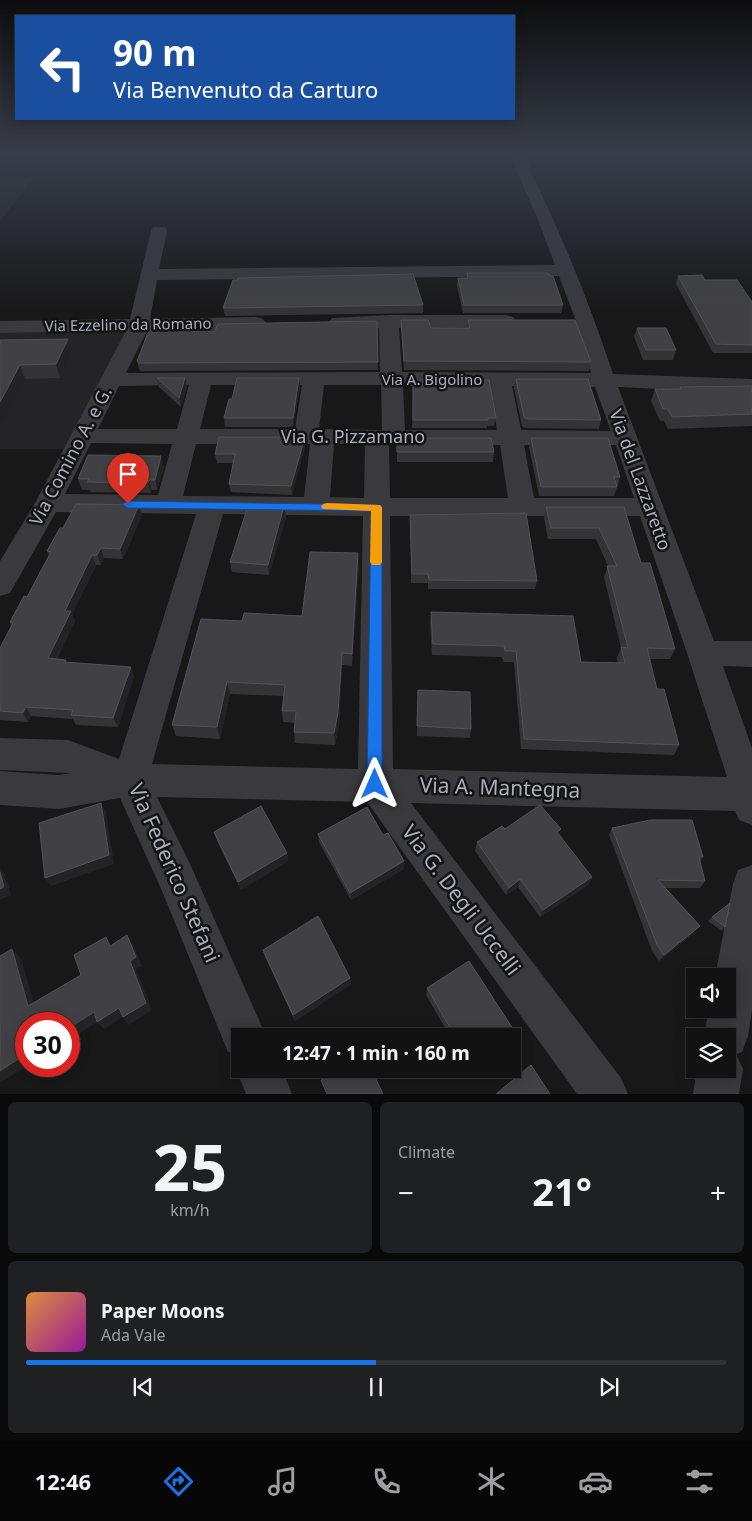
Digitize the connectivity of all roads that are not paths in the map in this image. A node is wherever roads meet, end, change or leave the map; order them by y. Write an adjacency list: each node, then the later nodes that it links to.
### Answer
1 (539, 206): 3 (street, Via del Lazzaretto)
2 (159, 230): 4 (street, Via Comino A. e G.)
3 (567, 270): 4 (street); 16 (street, Via del Lazzaretto)
4 (149, 275): 9 (street, Via Comino A. e G.)
5 (389, 321): 6 (street); 7 (street); 14 (street)
6 (527, 321)
7 (319, 322)
8 (279, 323): 9 (street, Via Ezzelino da Romano)
9 (139, 326): 10 (street, Via Ezzelino da Romano); 13 (street, Via Comino A. e G.)
10 (0, 327)
11 (202, 378): 12 (street, Via A. Bigolino); 13 (street, Via A. Bigolino); 19 (street)
12 (314, 378): 14 (street, Via A. Bigolino); 20 (street)
13 (112, 380): 18 (street, Via Comino A. e G.)
14 (391, 380): 15 (street, Via A. Bigolino); 21 (street)
15 (500, 380): 16 (street, Via A. Bigolino); 22 (street)
16 (604, 380): 17 (street, Via A. Bigolino); 23 (street, Via del Lazzaretto)
17 (752, 386)
18 (82, 436): 19 (street, Via G. Pizzamano); 24 (street, Via Comino A. e G.)
19 (186, 437): 20 (street, Via G. Pizzamano); 25 (street)
20 (314, 437): 21 (street, Via G. Pizzamano); 27 (street)
21 (385, 437): 22 (street, Via G. Pizzamano); 28 (street)
22 (510, 437): 23 (street, Via G. Pizzamano); 29 (street)
23 (624, 438): 30 (street, Via del Lazzaretto)
24 (48, 503): 25 (street); 31 (street, Via Comino A. e G.)
25 (168, 506): 26 (street)
26 (212, 506): 27 (street); 35 (street, Via Federico Stefani)
27 (316, 506): 28 (street)
28 (377, 507): 29 (street); 36 (street)
29 (523, 507): 30 (street)
30 (650, 507): 32 (street, Via del Lazzaretto)
31 (0, 584)
32 (702, 653): 33 (street); 38 (street, Via del Lazzaretto)
33 (752, 654)
34 (0, 754): 35 (street, Via A. Mantegna)
35 (130, 780): 36 (street, Via A. Mantegna); 37 (street, Via A. Mantegna); 40 (street, Via Federico Stefani)
36 (375, 784): 38 (street, Via A. Mantegna); 45 (street, Via G. Degli Uccelli)
37 (0, 788)
38 (751, 801)
39 (752, 884): 41 (street)
40 (241, 1028)
41 (727, 1028)
42 (262, 1078): 44 (street)
43 (719, 1078): 46 (street)
44 (269, 1094)
45 (604, 1094)
46 (716, 1094)

